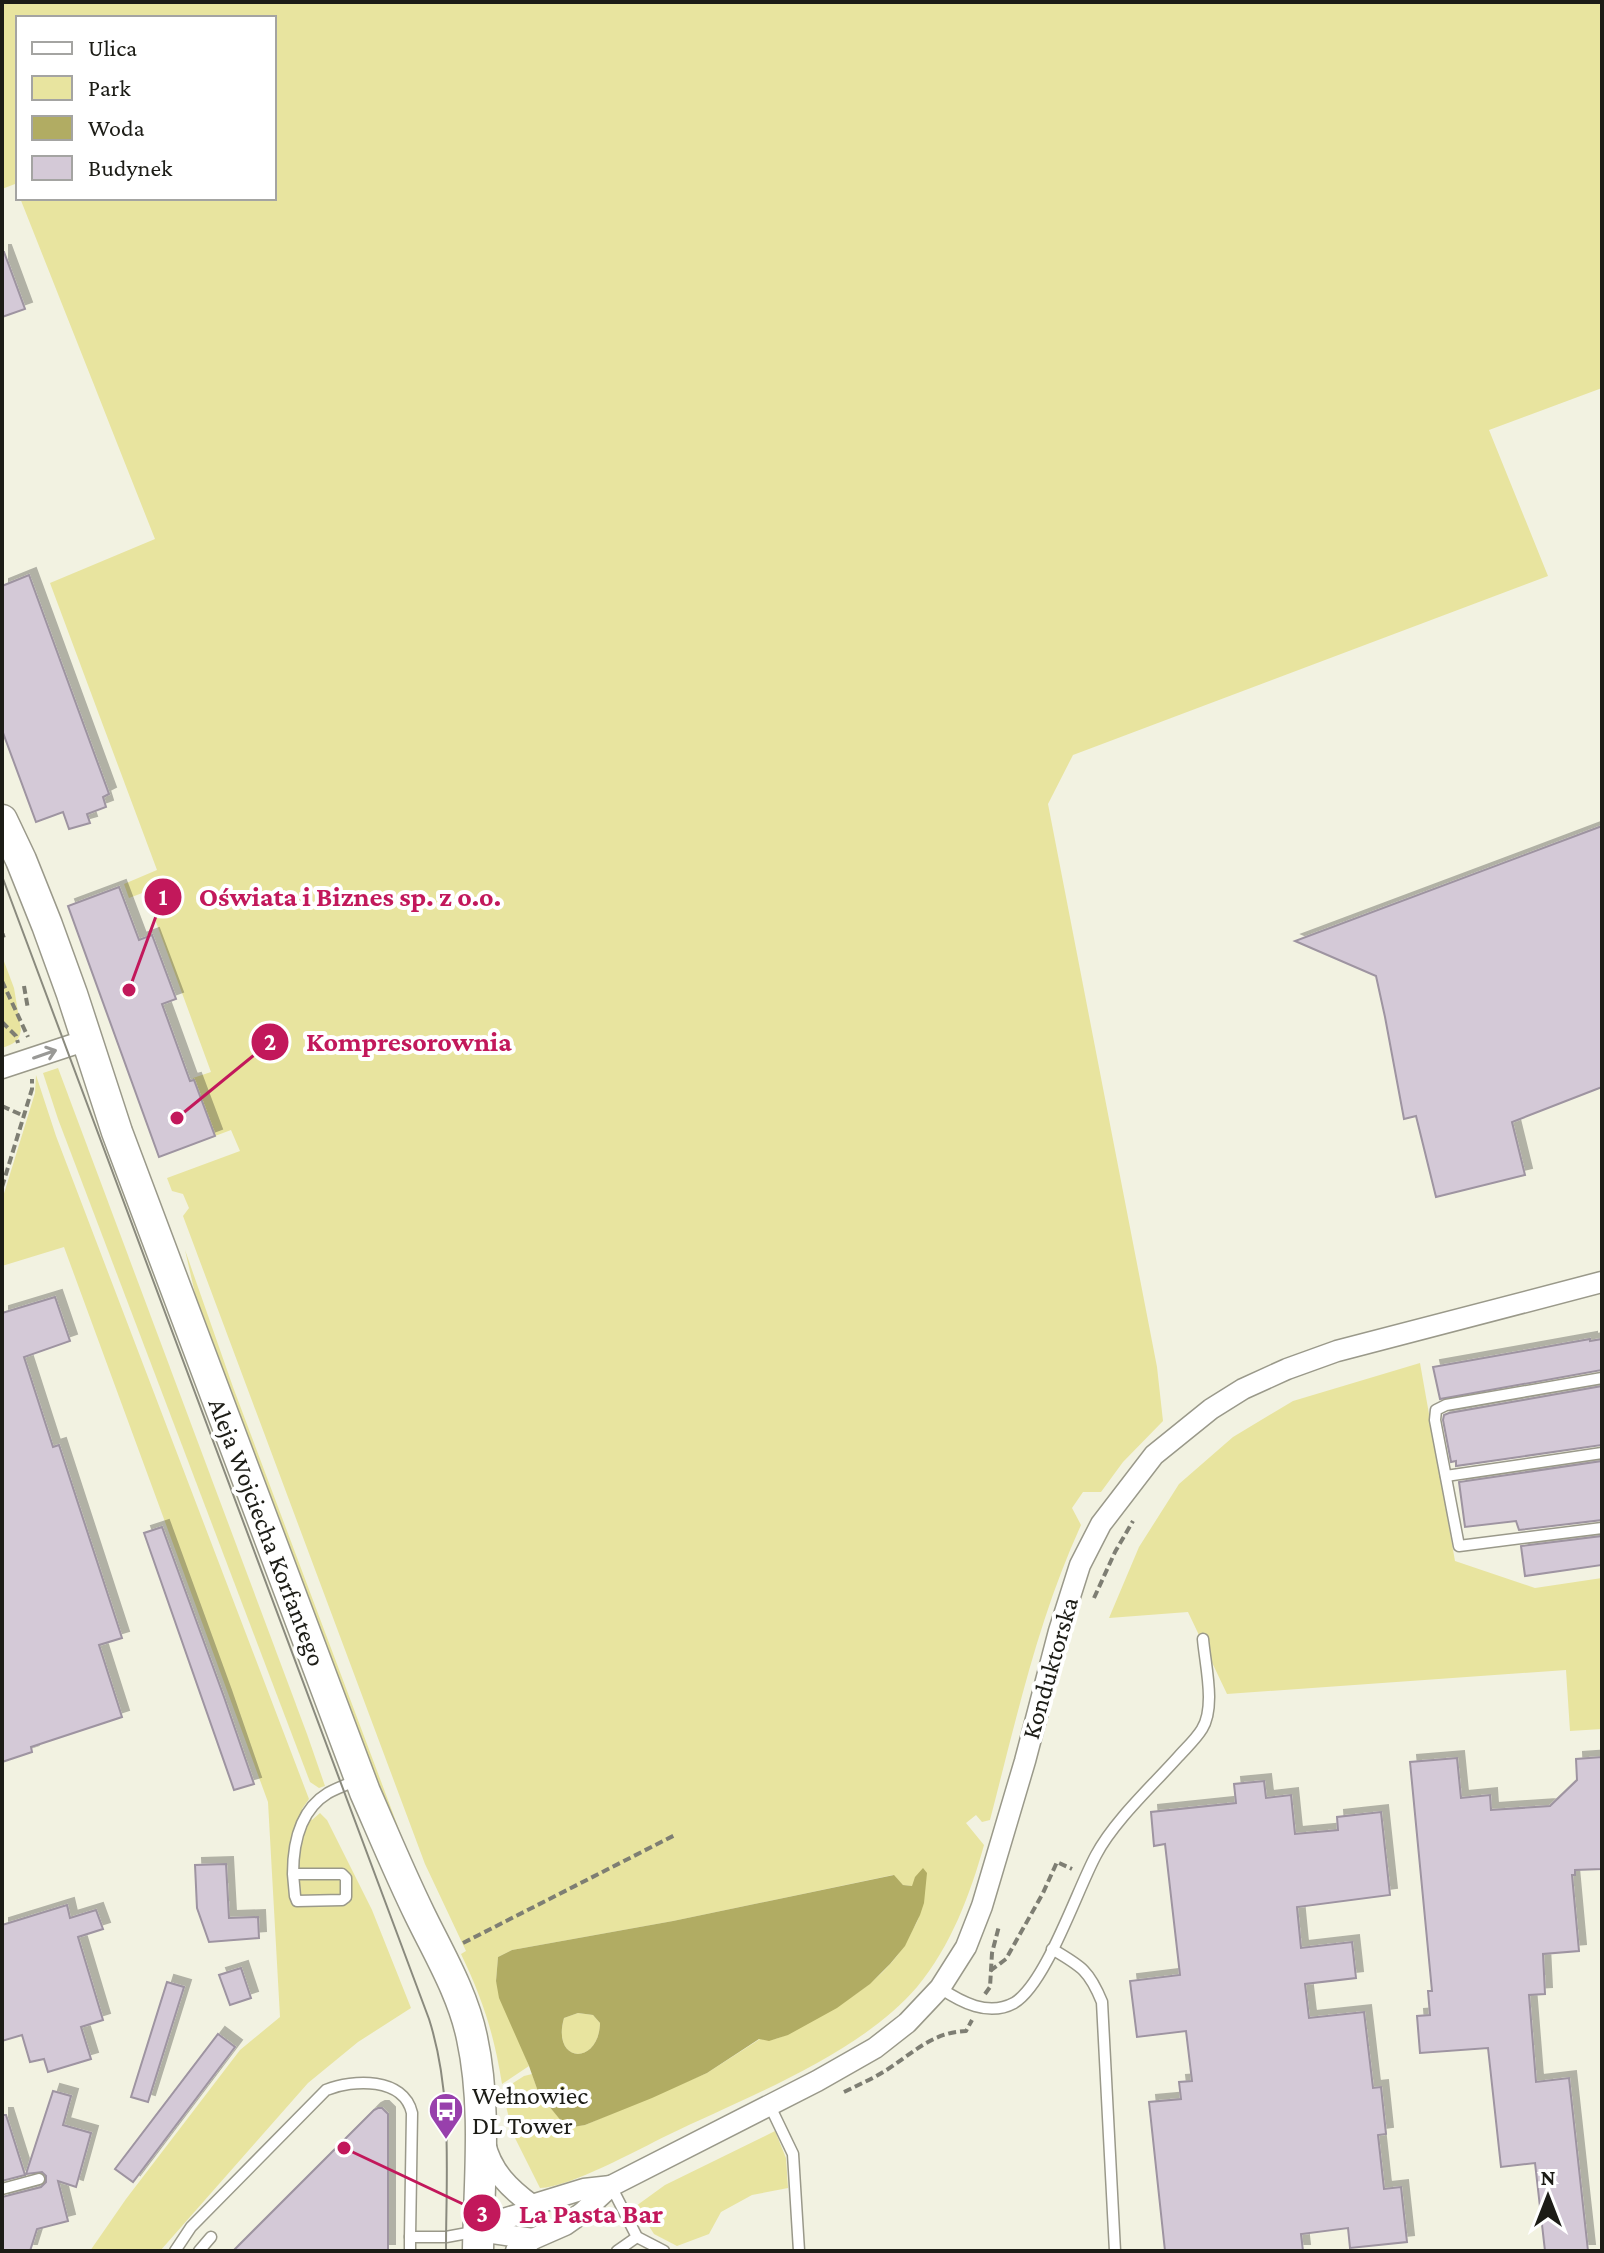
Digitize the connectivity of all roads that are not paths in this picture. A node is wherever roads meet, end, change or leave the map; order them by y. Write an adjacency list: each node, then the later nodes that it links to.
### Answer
1 (2, 820): 2 (main road, Aleja Wojciecha Korfantego)
2 (87, 1040): 3 (street, one-way to 2); 10 (main road, Aleja Wojciecha Korfantego)
3 (2, 1068)
4 (1602, 1282): 13 (street, Konduktorska)
5 (1602, 1378): 7 (lane)
6 (1602, 1453): 7 (lane)
7 (1446, 1476): 8 (lane)
8 (1602, 1528)
9 (1203, 1639): 12 (lane)
10 (360, 1780): 11 (lane); 15 (main road, Aleja Wojciecha Korfantego)
11 (293, 1874): 11 (lane)
12 (1052, 1949): 13 (lane); 31 (lane)
13 (940, 1988): 14 (street, Konduktorska)
14 (769, 2104): 17 (street, Konduktorska); 30 (lane)
15 (480, 2122): 19 (street); 23 (main road, Aleja Wojciecha Korfantego)
16 (39, 2179): 18 (lane)
17 (611, 2186): 19 (street, Konduktorska); 22 (lane); 24 (street, Konduktorska)
18 (2, 2189)
19 (532, 2205): 23 (street, Konduktorska)
20 (211, 2237): 26 (lane)
21 (410, 2237): 23 (lane); 25 (lane); 27 (lane)
22 (637, 2237): 28 (lane); 29 (lane)
23 (478, 2241): 24 (street, Konduktorska)
24 (524, 2245)
25 (175, 2251)
26 (199, 2251)
27 (410, 2251)
28 (617, 2251)
29 (664, 2251)
30 (799, 2251)
31 (1115, 2251)

